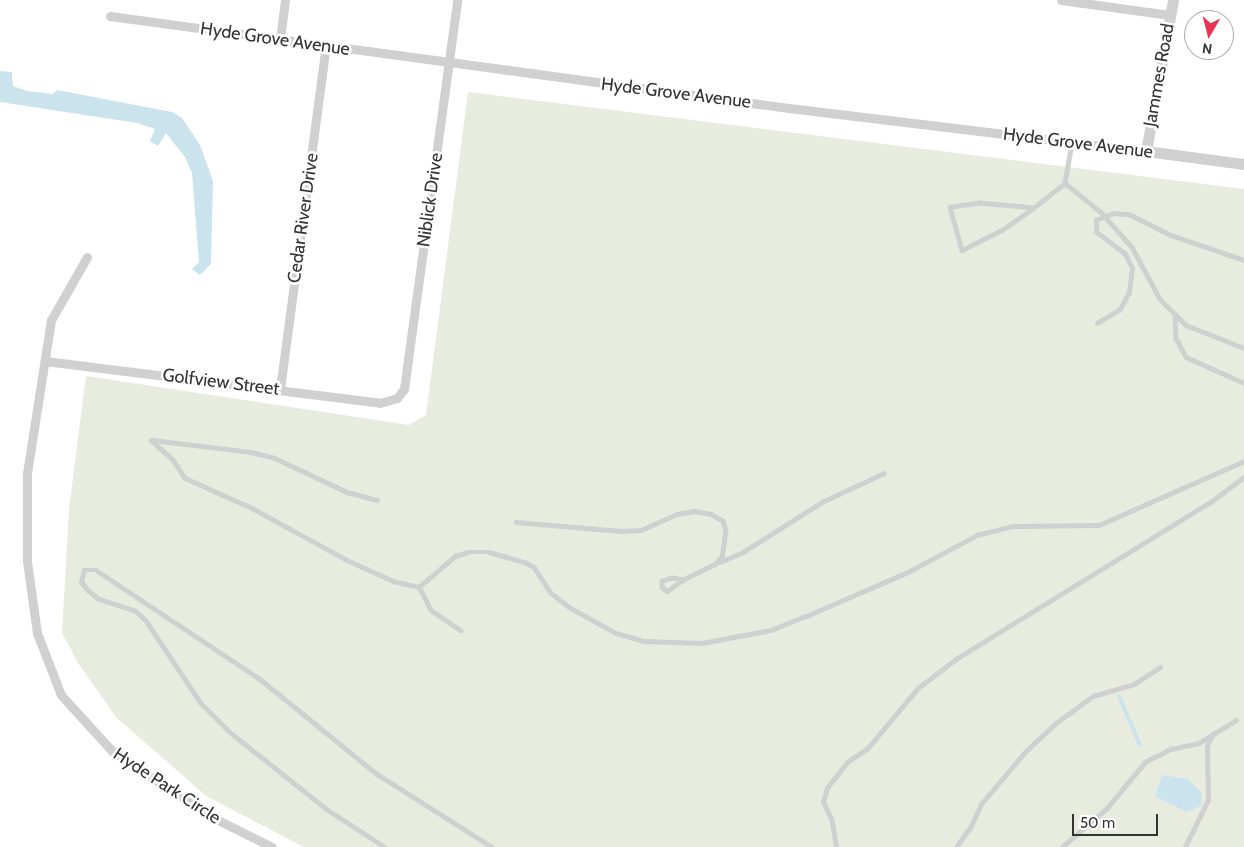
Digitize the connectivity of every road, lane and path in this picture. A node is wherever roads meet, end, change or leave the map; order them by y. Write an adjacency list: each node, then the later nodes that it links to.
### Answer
1 (286, 0): 7 (street)
2 (457, 0): 9 (street, Niblick Drive)
3 (1061, 0): 5 (street)
4 (1173, 0): 5 (street, Jammes Road)
5 (1170, 15): 11 (street, Jammes Road)
6 (110, 16): 7 (street, Hyde Grove Avenue)
7 (280, 40): 8 (street, Hyde Grove Avenue)
8 (326, 46): 9 (street, Hyde Grove Avenue); 23 (street, Cedar River Drive)
9 (449, 64): 10 (street, Hyde Grove Avenue); 24 (street, Niblick Drive)
10 (1072, 142): 11 (street, Hyde Grove Avenue); 13 (lane)
11 (1146, 151): 12 (street, Hyde Grove Avenue)
12 (1244, 164)
13 (1065, 183): 14 (lane); 15 (lane)
14 (1033, 208): 14 (lane)
15 (1105, 216): 17 (lane); 18 (lane); 19 (lane)
16 (87, 256): 21 (street, Hyde Park Circle)
17 (1244, 260)
18 (1175, 314): 20 (lane); 22 (lane)
19 (1097, 324)
20 (1244, 348)
21 (45, 361): 23 (street, Golfview Street); 37 (street, Hyde Park Circle)
22 (1244, 383)
23 (280, 389): 24 (street, Golfview Street)
24 (397, 398)
25 (1244, 461): 32 (lane)
26 (884, 473): 30 (lane)
27 (1244, 477): 40 (lane)
28 (377, 500): 32 (lane)
29 (516, 522): 30 (lane)
30 (716, 564): 31 (lane)
31 (682, 580)
32 (419, 587): 33 (lane)
33 (461, 632)
34 (1160, 667): 41 (lane)
35 (1236, 720): 36 (lane)
36 (1212, 735): 42 (lane); 43 (lane)
37 (272, 847)
38 (384, 847): 39 (lane)
39 (492, 847)
40 (836, 847)
41 (956, 847)
42 (1062, 847)
43 (1185, 847)

